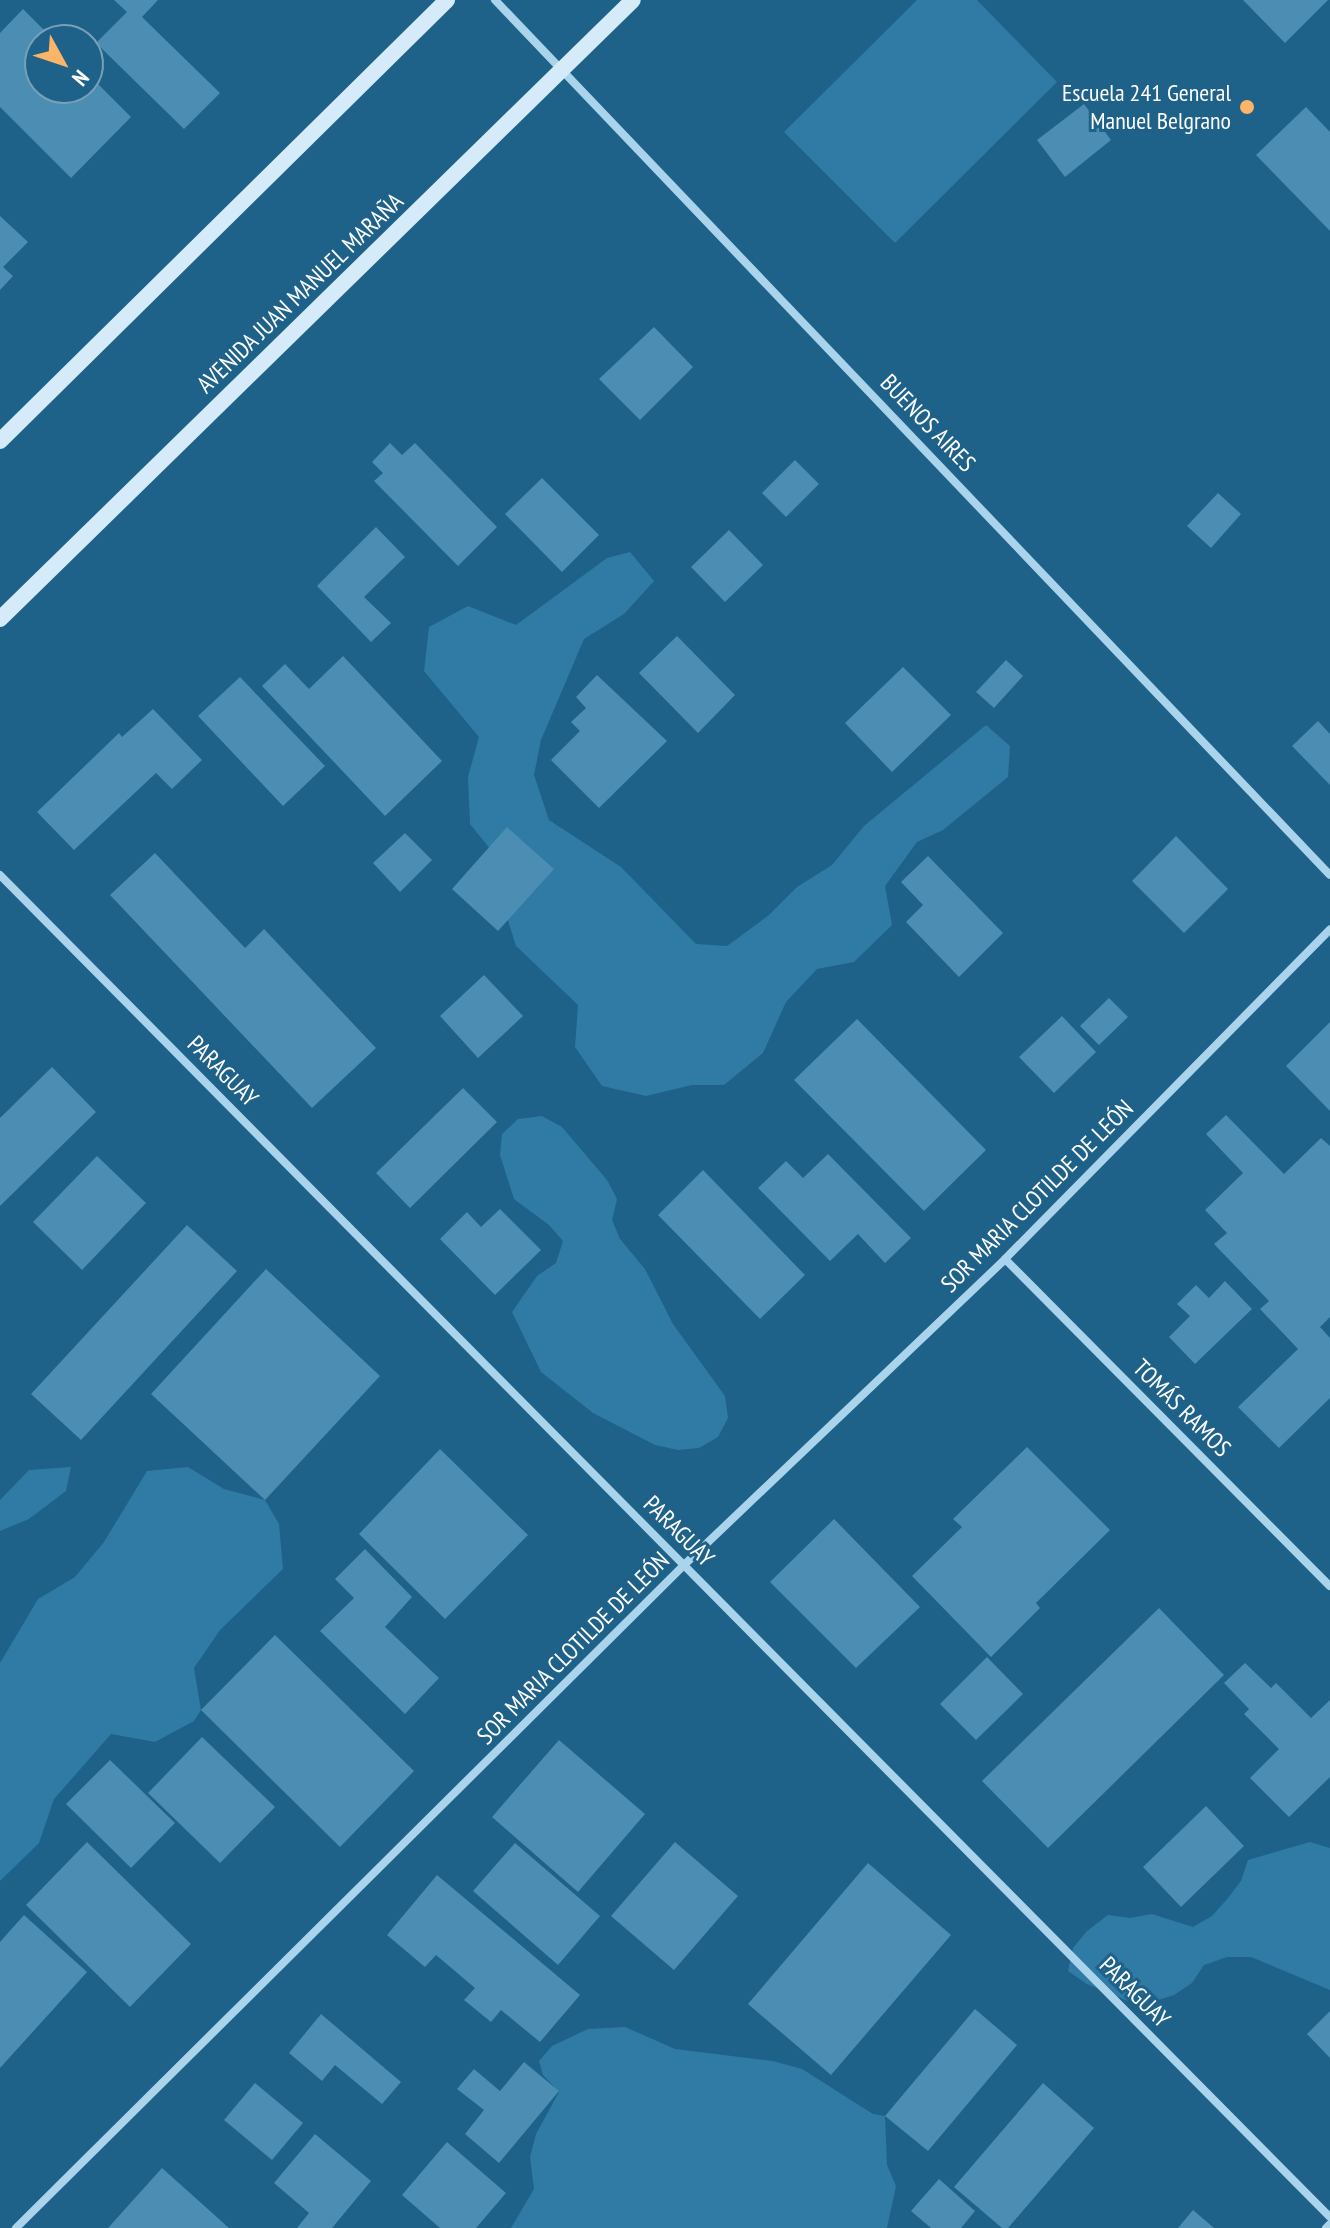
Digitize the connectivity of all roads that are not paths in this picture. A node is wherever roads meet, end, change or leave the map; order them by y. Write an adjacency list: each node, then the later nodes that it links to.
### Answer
1 (447, 0): 5 (street)
2 (495, 0): 4 (street, BUENOS AIRES)
3 (633, 0): 4 (street, AVENIDA JUAN MANUEL MARAÑA)
4 (564, 69): 6 (street, AVENIDA JUAN MANUEL MARAÑA); 8 (street, BUENOS AIRES)
5 (0, 441)
6 (0, 619)
7 (0, 875): 11 (street, PARAGUAY)
8 (1330, 875)
9 (1330, 929): 10 (street, SOR MARIA CLOTILDE DE LEÓN)
10 (1005, 1259): 11 (street, SOR MARIA CLOTILDE DE LEÓN); 12 (street, TOMÁS RAMOS)
11 (684, 1565): 13 (street, PARAGUAY); 14 (street, SOR MARIA CLOTILDE DE LEÓN)
12 (1330, 1586)
13 (1330, 2217)
14 (16, 2228)

